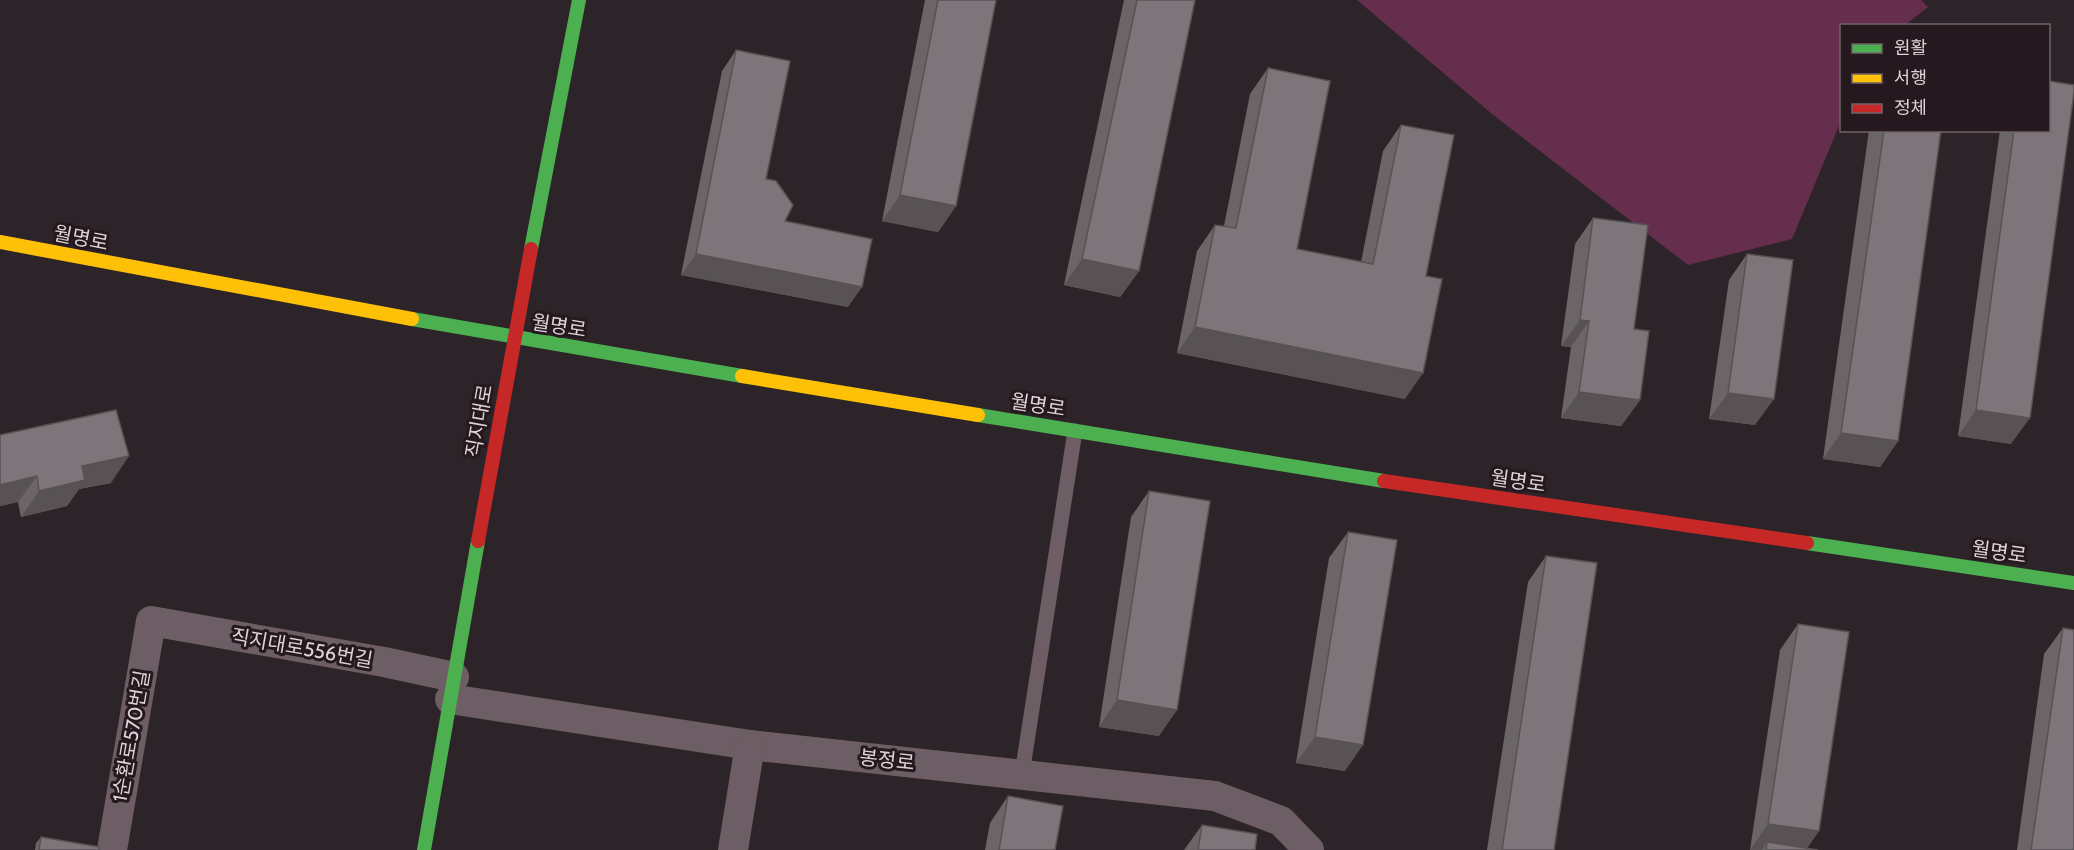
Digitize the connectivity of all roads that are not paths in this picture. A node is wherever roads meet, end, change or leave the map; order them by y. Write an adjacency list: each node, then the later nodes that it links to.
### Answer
1 (579, 0): 3 (street, 직지대로)
2 (0, 242): 3 (street, 월명로)
3 (514, 338): 4 (street, 월명로); 7 (street, 직지대로)
4 (1075, 431): 5 (street, 월명로); 9 (lane)
5 (2074, 583)
6 (151, 621): 7 (street, 직지대로556번길); 10 (street, 1순환로570번길)
7 (452, 688): 8 (street, 봉정로); 11 (street, 직지대로)
8 (750, 745): 9 (street, 봉정로); 12 (street)
9 (1022, 774): 13 (street, 봉정로)
10 (112, 850)
11 (424, 850)
12 (733, 850)
13 (1309, 850)

